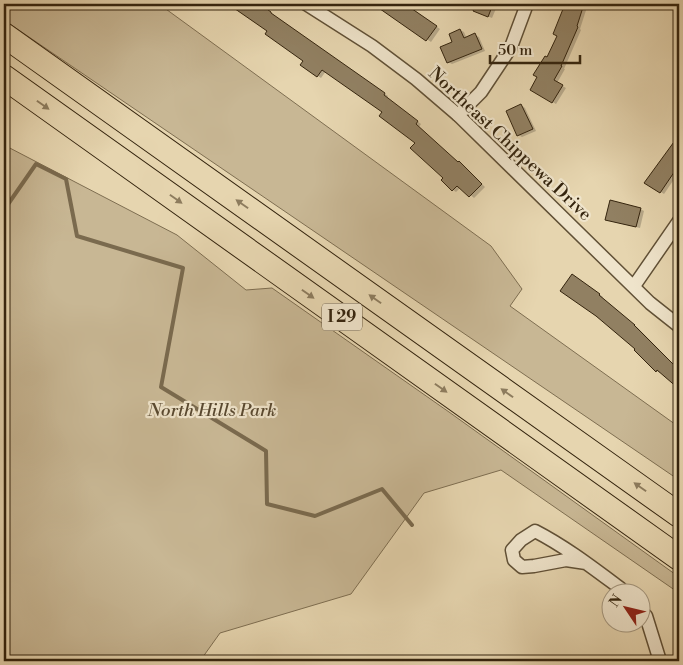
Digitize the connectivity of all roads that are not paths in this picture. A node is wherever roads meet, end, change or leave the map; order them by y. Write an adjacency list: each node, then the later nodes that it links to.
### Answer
1 (306, 4): 5 (street, Northeast Chippewa Drive)
2 (527, 4): 5 (street)
3 (4, 35): 9 (highway, I 29, one-way to 3)
4 (4, 77): 10 (highway, I 29, one-way to 10)
5 (458, 115): 7 (street, Northeast Chippewa Drive)
6 (679, 221): 7 (street)
7 (634, 286): 8 (street, Northeast Chippewa Drive)
8 (679, 326)
9 (679, 515)
10 (679, 558)
11 (586, 563): 11 (street); 12 (street)
12 (611, 582)
13 (650, 629): 14 (street)
14 (660, 661)

